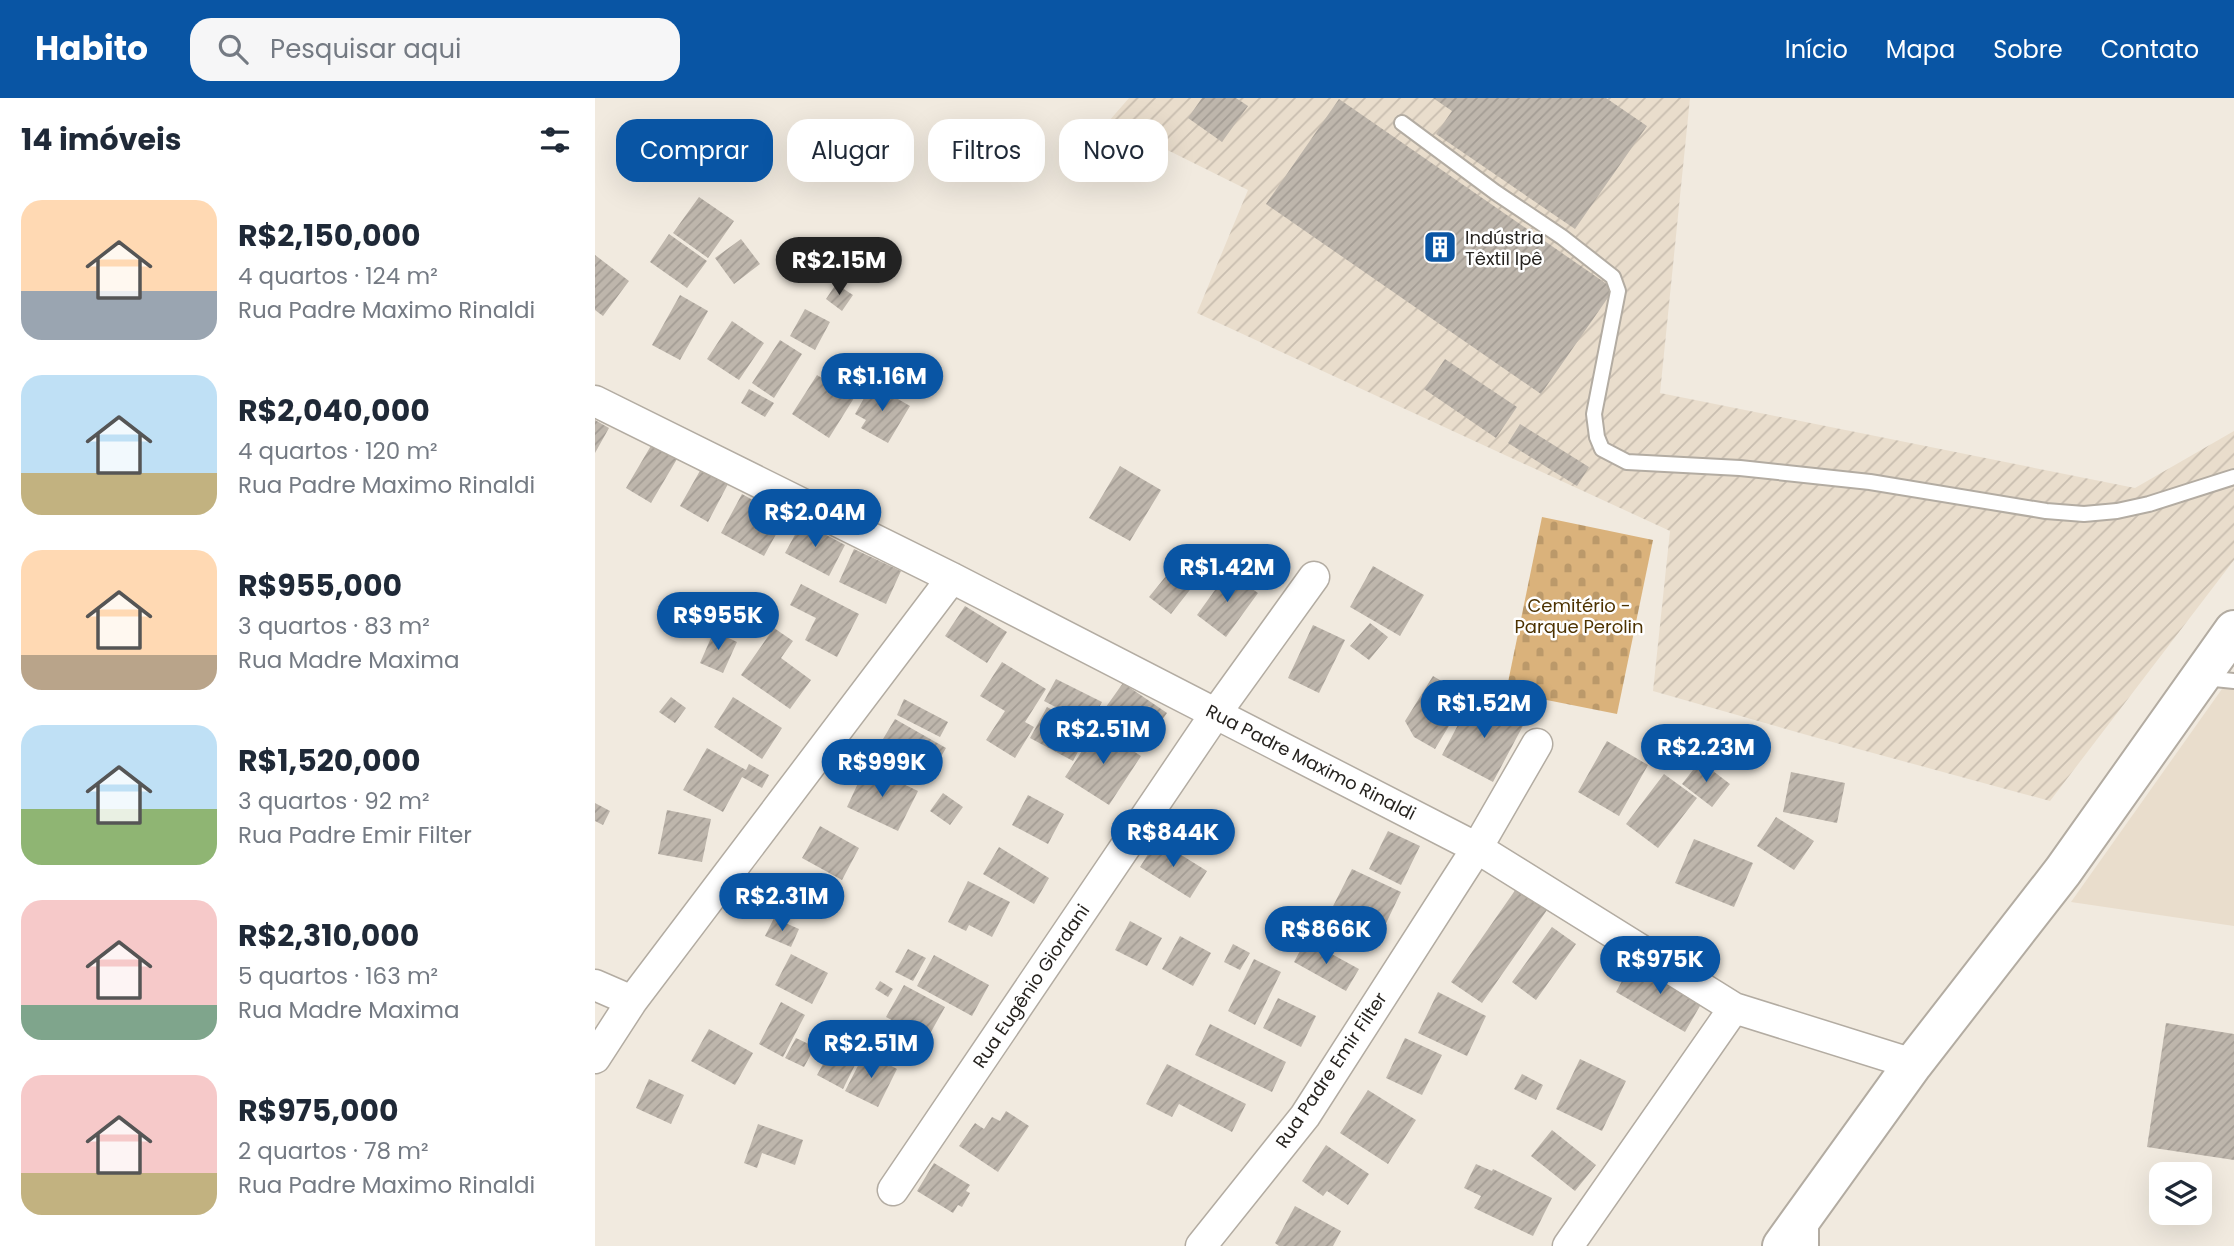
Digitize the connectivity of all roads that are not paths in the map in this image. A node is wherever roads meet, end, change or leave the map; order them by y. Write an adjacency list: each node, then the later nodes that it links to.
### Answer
1 (1402, 123): 3 (lane)
2 (595, 401): 5 (street, Rua Padre Maximo Rinaldi)
3 (2234, 477)
4 (1314, 577): 8 (street, Rua Eugênio Giordani)
5 (952, 578): 8 (street, Rua Padre Maximo Rinaldi); 12 (street)
6 (2234, 630): 7 (main road)
7 (2217, 679): 15 (main road)
8 (1216, 713): 10 (street, Rua Padre Maximo Rinaldi); 16 (street, Rua Eugênio Giordani)
9 (1537, 744): 10 (street, Rua Padre Emir Filter)
10 (1477, 848): 13 (street, Rua Padre Maximo Rinaldi); 18 (street, Rua Padre Emir Filter)
11 (595, 985): 12 (street)
12 (632, 1000): 14 (street)
13 (1734, 1007): 15 (street, Rua Padre Maximo Rinaldi); 19 (street)
14 (595, 1058)
15 (1913, 1064): 17 (main road)
16 (893, 1190)
17 (1812, 1205): 20 (main road); 21 (lane)
18 (1201, 1246)
19 (1569, 1246)
20 (1782, 1246)
21 (1811, 1246)

